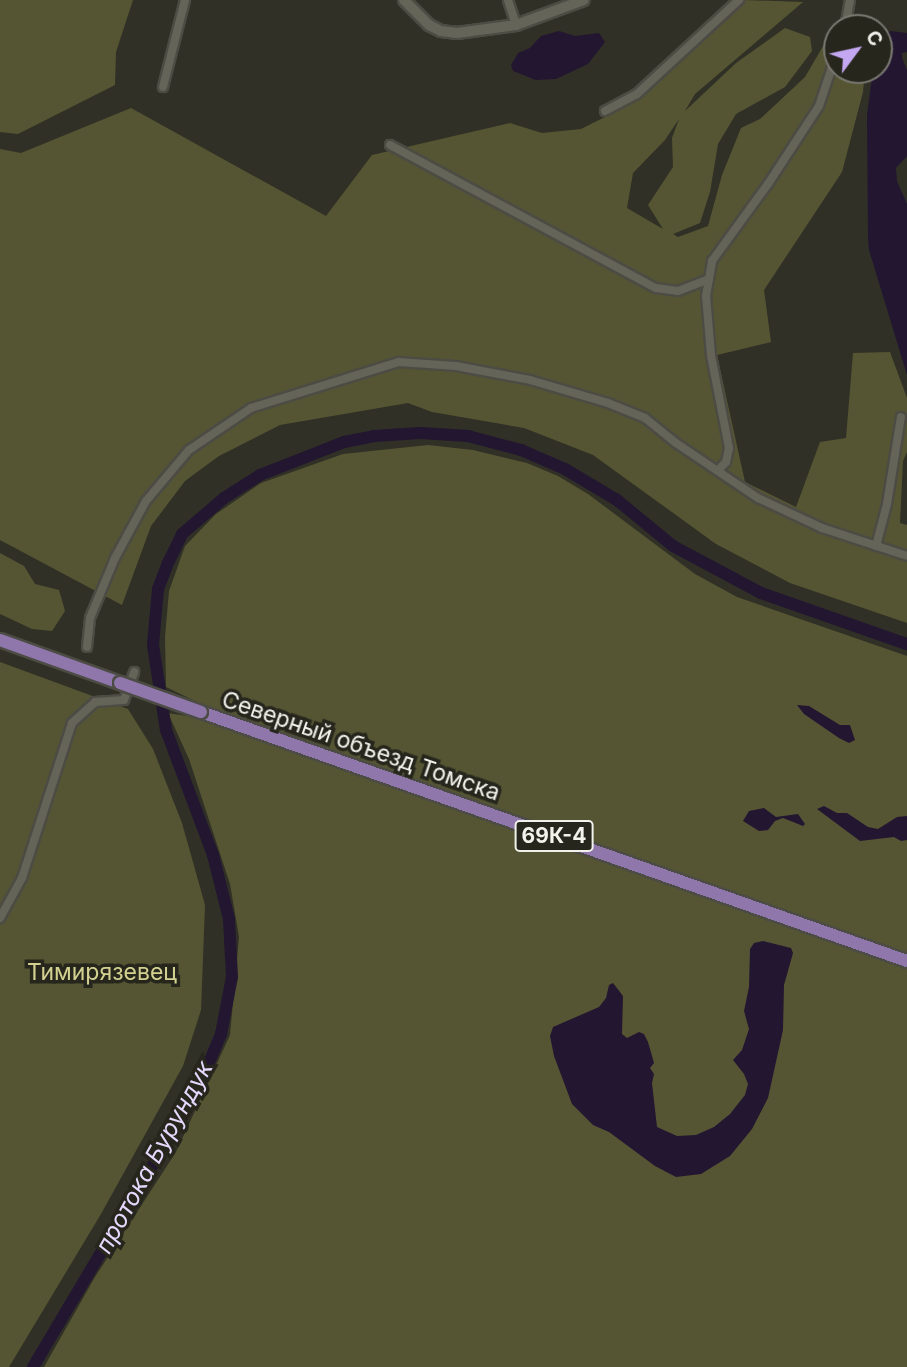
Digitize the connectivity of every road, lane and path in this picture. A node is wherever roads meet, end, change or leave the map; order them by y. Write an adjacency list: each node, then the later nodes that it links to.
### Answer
1 (185, 0): 8 (street)
2 (404, 0): 6 (street)
3 (508, 0): 6 (street)
4 (584, 0): 6 (street)
5 (739, 0): 9 (street)
6 (516, 25)
7 (826, 84): 11 (street)
8 (163, 87)
9 (605, 111)
10 (390, 145): 11 (street)
11 (709, 279): 13 (street)
12 (901, 417): 14 (street)
13 (718, 470): 14 (street); 17 (street)
14 (876, 546): 15 (street)
15 (907, 556)
16 (0, 640): 20 (main road, Северный объезд Томска / 69К-4, bridge)
17 (87, 647)
18 (134, 673): 19 (street)
19 (0, 918)
20 (907, 961)

